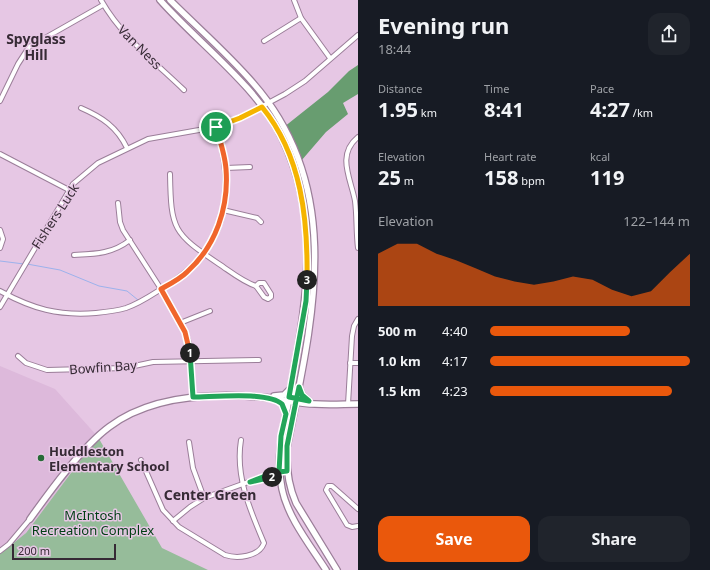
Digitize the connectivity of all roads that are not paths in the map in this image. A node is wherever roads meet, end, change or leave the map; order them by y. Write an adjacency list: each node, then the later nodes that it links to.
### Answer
1 (101, 0): 5 (street, Van Ness)
2 (160, 0): 13 (main road)
3 (170, 0): 12 (main road)
4 (294, 0): 6 (street)
5 (104, 4): 10 (street, Van Ness); 11 (street)
6 (301, 18): 8 (street); 9 (street)
7 (358, 35): 9 (street, Fishers Luck)
8 (264, 41)
9 (330, 58): 12 (street, Fishers Luck)
10 (184, 90)
11 (0, 101)
12 (269, 103): 13 (street, Fishers Luck); 45 (main road)
13 (262, 107): 15 (street, Fishers Luck); 46 (main road)
14 (81, 108): 17 (street)
15 (216, 127): 17 (street, Fishers Luck); 20 (street)
16 (358, 138): 29 (street)
17 (127, 148): 22 (street, Fishers Luck)
18 (0, 154): 22 (street)
19 (250, 167): 20 (street)
20 (226, 168): 24 (street)
21 (170, 174): 30 (street)
22 (69, 190): 35 (street, Fishers Luck)
23 (118, 203): 27 (street)
24 (223, 210): 25 (street); 30 (street)
25 (261, 222)
26 (0, 230): 28 (street)
27 (130, 240): 31 (street); 33 (street)
28 (0, 248)
29 (358, 248)
30 (203, 254): 32 (street); 33 (street)
31 (74, 255)
32 (256, 286)
33 (161, 289): 35 (street); 39 (street)
34 (0, 291): 35 (street)
35 (8, 295): 36 (street, Fishers Luck)
36 (0, 307)
37 (210, 311): 39 (street)
38 (358, 319): 44 (street)
39 (180, 323): 42 (street)
40 (18, 356): 42 (street, Bowfin Bay)
41 (259, 360): 42 (street, Bowfin Bay)
42 (191, 362): 47 (street)
43 (358, 362): 44 (street)
44 (350, 363): 52 (street)
45 (299, 387): 50 (main road); 51 (main road)
46 (291, 388): 48 (main road); 49 (main road)
47 (193, 397): 48 (main road); 64 (main road)
48 (274, 397): 49 (main road); 55 (main road)
49 (289, 399): 50 (main road); 55 (main road)
50 (296, 400): 51 (main road); 54 (main road)
51 (308, 402): 52 (main road); 54 (main road)
52 (348, 404): 53 (main road)
53 (358, 404)
54 (294, 411): 59 (main road)
55 (286, 414): 60 (main road)
56 (240, 440): 61 (street)
57 (189, 442): 62 (street)
58 (141, 460): 65 (street)
59 (287, 471): 60 (street); 69 (main road)
60 (279, 472): 61 (street); 68 (main road)
61 (243, 485): 62 (street); 65 (street)
62 (204, 498): 65 (street)
63 (358, 509): 66 (street)
64 (30, 520): 67 (street)
65 (173, 521)
66 (358, 526)
67 (0, 551)
68 (326, 570)
69 (337, 570)

